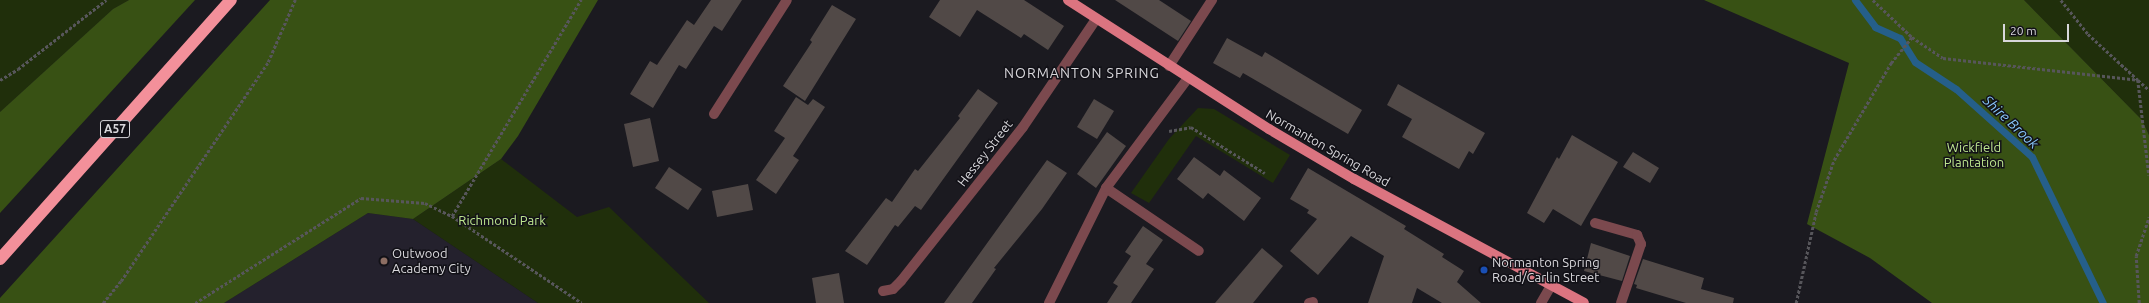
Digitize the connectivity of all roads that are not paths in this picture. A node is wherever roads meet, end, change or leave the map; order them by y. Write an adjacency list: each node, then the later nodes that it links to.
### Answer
1 (231, 0): 12 (highway, A57)
2 (786, 0): 8 (street)
3 (1068, 0): 5 (main road, Normanton Spring Road)
4 (1212, 0): 6 (street)
5 (1096, 19): 6 (main road, Normanton Spring Road); 14 (street, Hessey Street)
6 (1169, 66): 7 (main road, Normanton Spring Road)
7 (1188, 78): 9 (street); 13 (main road, Normanton Spring Road)
8 (714, 114)
9 (1106, 188): 11 (street); 15 (street)
10 (1595, 223): 18 (street)
11 (1199, 251)
12 (0, 259)
13 (1551, 286): 16 (street); 17 (main road, Normanton Spring Road)
14 (883, 291)
15 (1049, 303)
16 (1540, 303)
17 (1584, 303)
18 (1621, 303)

